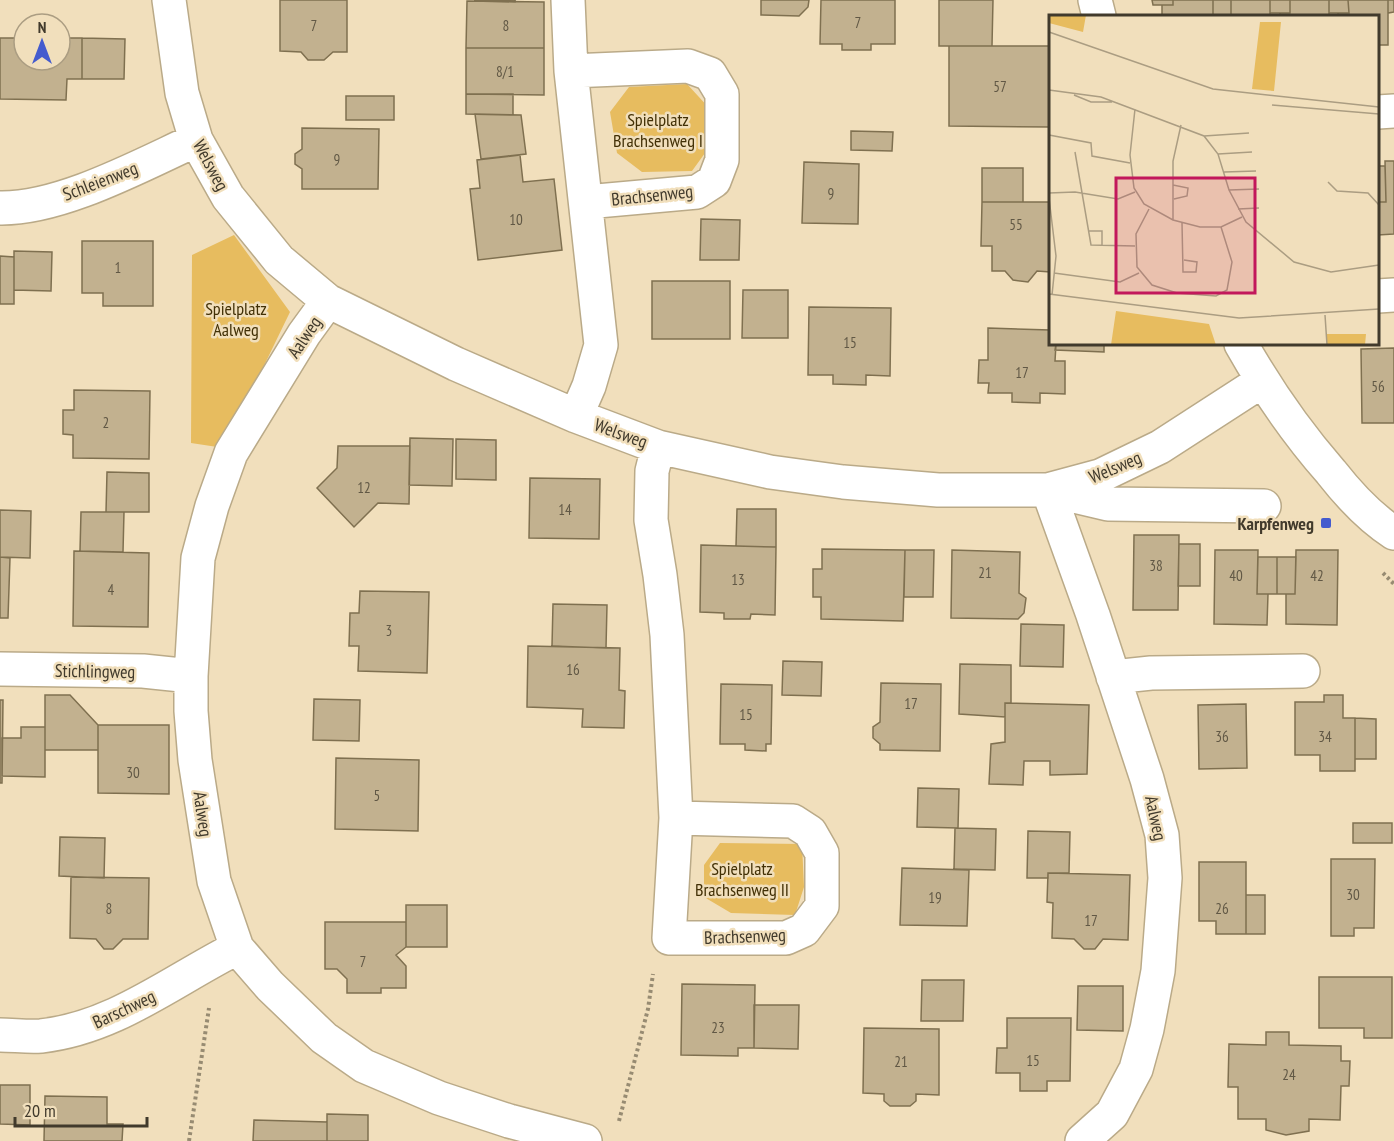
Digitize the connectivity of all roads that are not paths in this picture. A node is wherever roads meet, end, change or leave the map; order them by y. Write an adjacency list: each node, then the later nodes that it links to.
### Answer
1 (170, 0): 8 (street, Welsweg)
2 (568, 0): 5 (street, Brachsenweg)
3 (1095, 0): 4 (street)
4 (1100, 15)
5 (571, 71): 9 (street, Brachsenweg); 9 (street, Brachsenweg)
6 (1394, 111): 7 (street)
7 (1379, 112)
8 (196, 140): 10 (street, Schleienweg); 13 (street, Welsweg)
9 (586, 202): 16 (street, Brachsenweg)
10 (0, 208)
11 (1394, 295): 12 (street)
12 (1379, 296)
13 (328, 301): 16 (street, Welsweg); 23 (street, Aalweg)
14 (1242, 345): 15 (street)
15 (1262, 381): 18 (street, Welsweg); 20 (street)
16 (576, 416): 17 (street, Welsweg)
17 (658, 447): 18 (street, Welsweg); 25 (street)
18 (1048, 490): 19 (street); 24 (street, Aalweg)
19 (1264, 506)
20 (1394, 533)
21 (0, 669): 23 (street, Stichlingweg)
22 (1303, 671): 24 (street)
23 (190, 676): 26 (street, Aalweg)
24 (1113, 677): 29 (street, Aalweg)
25 (676, 818): 25 (street, Brachsenweg)
26 (237, 948): 27 (street, Barschweg); 28 (street, Aalweg)
27 (0, 1035)
28 (585, 1141)
29 (1082, 1141)

